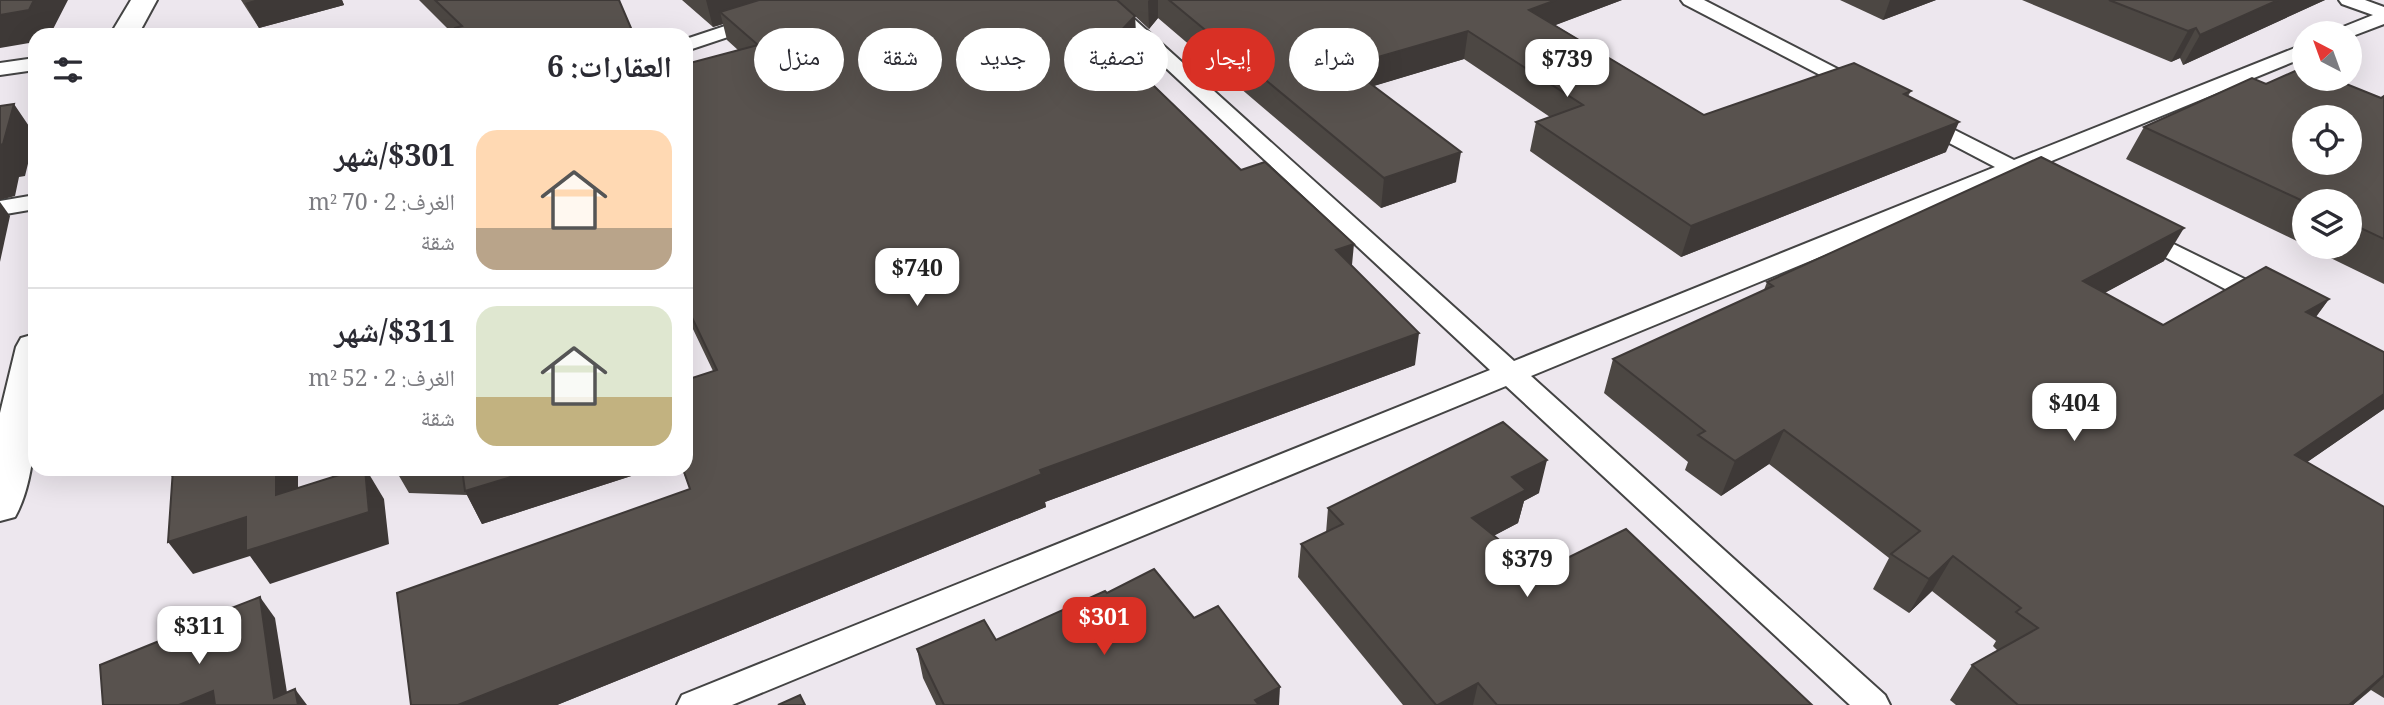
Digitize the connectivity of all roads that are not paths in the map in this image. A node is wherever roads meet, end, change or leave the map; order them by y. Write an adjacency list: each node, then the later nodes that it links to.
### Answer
1 (144, 0): 8 (street)
2 (821, 0): 9 (lane)
3 (1102, 0): 21 (lane)
4 (1690, 0): 13 (lane)
5 (2348, 0): 6 (lane)
6 (2384, 15): 7 (lane)
7 (2362, 25)
8 (128, 28)
9 (693, 43)
10 (2292, 55): 15 (lane)
11 (28, 65): 12 (lane)
12 (0, 69)
13 (1882, 100)
14 (1906, 112): 15 (lane)
15 (2013, 168): 16 (lane); 21 (lane)
16 (2038, 181)
17 (28, 203): 18 (lane)
18 (0, 208)
19 (2124, 226): 20 (lane)
20 (2285, 311)
21 (1510, 373): 24 (lane); 25 (lane)
22 (28, 379): 23 (street)
23 (0, 505)
24 (694, 705)
25 (1873, 705)

